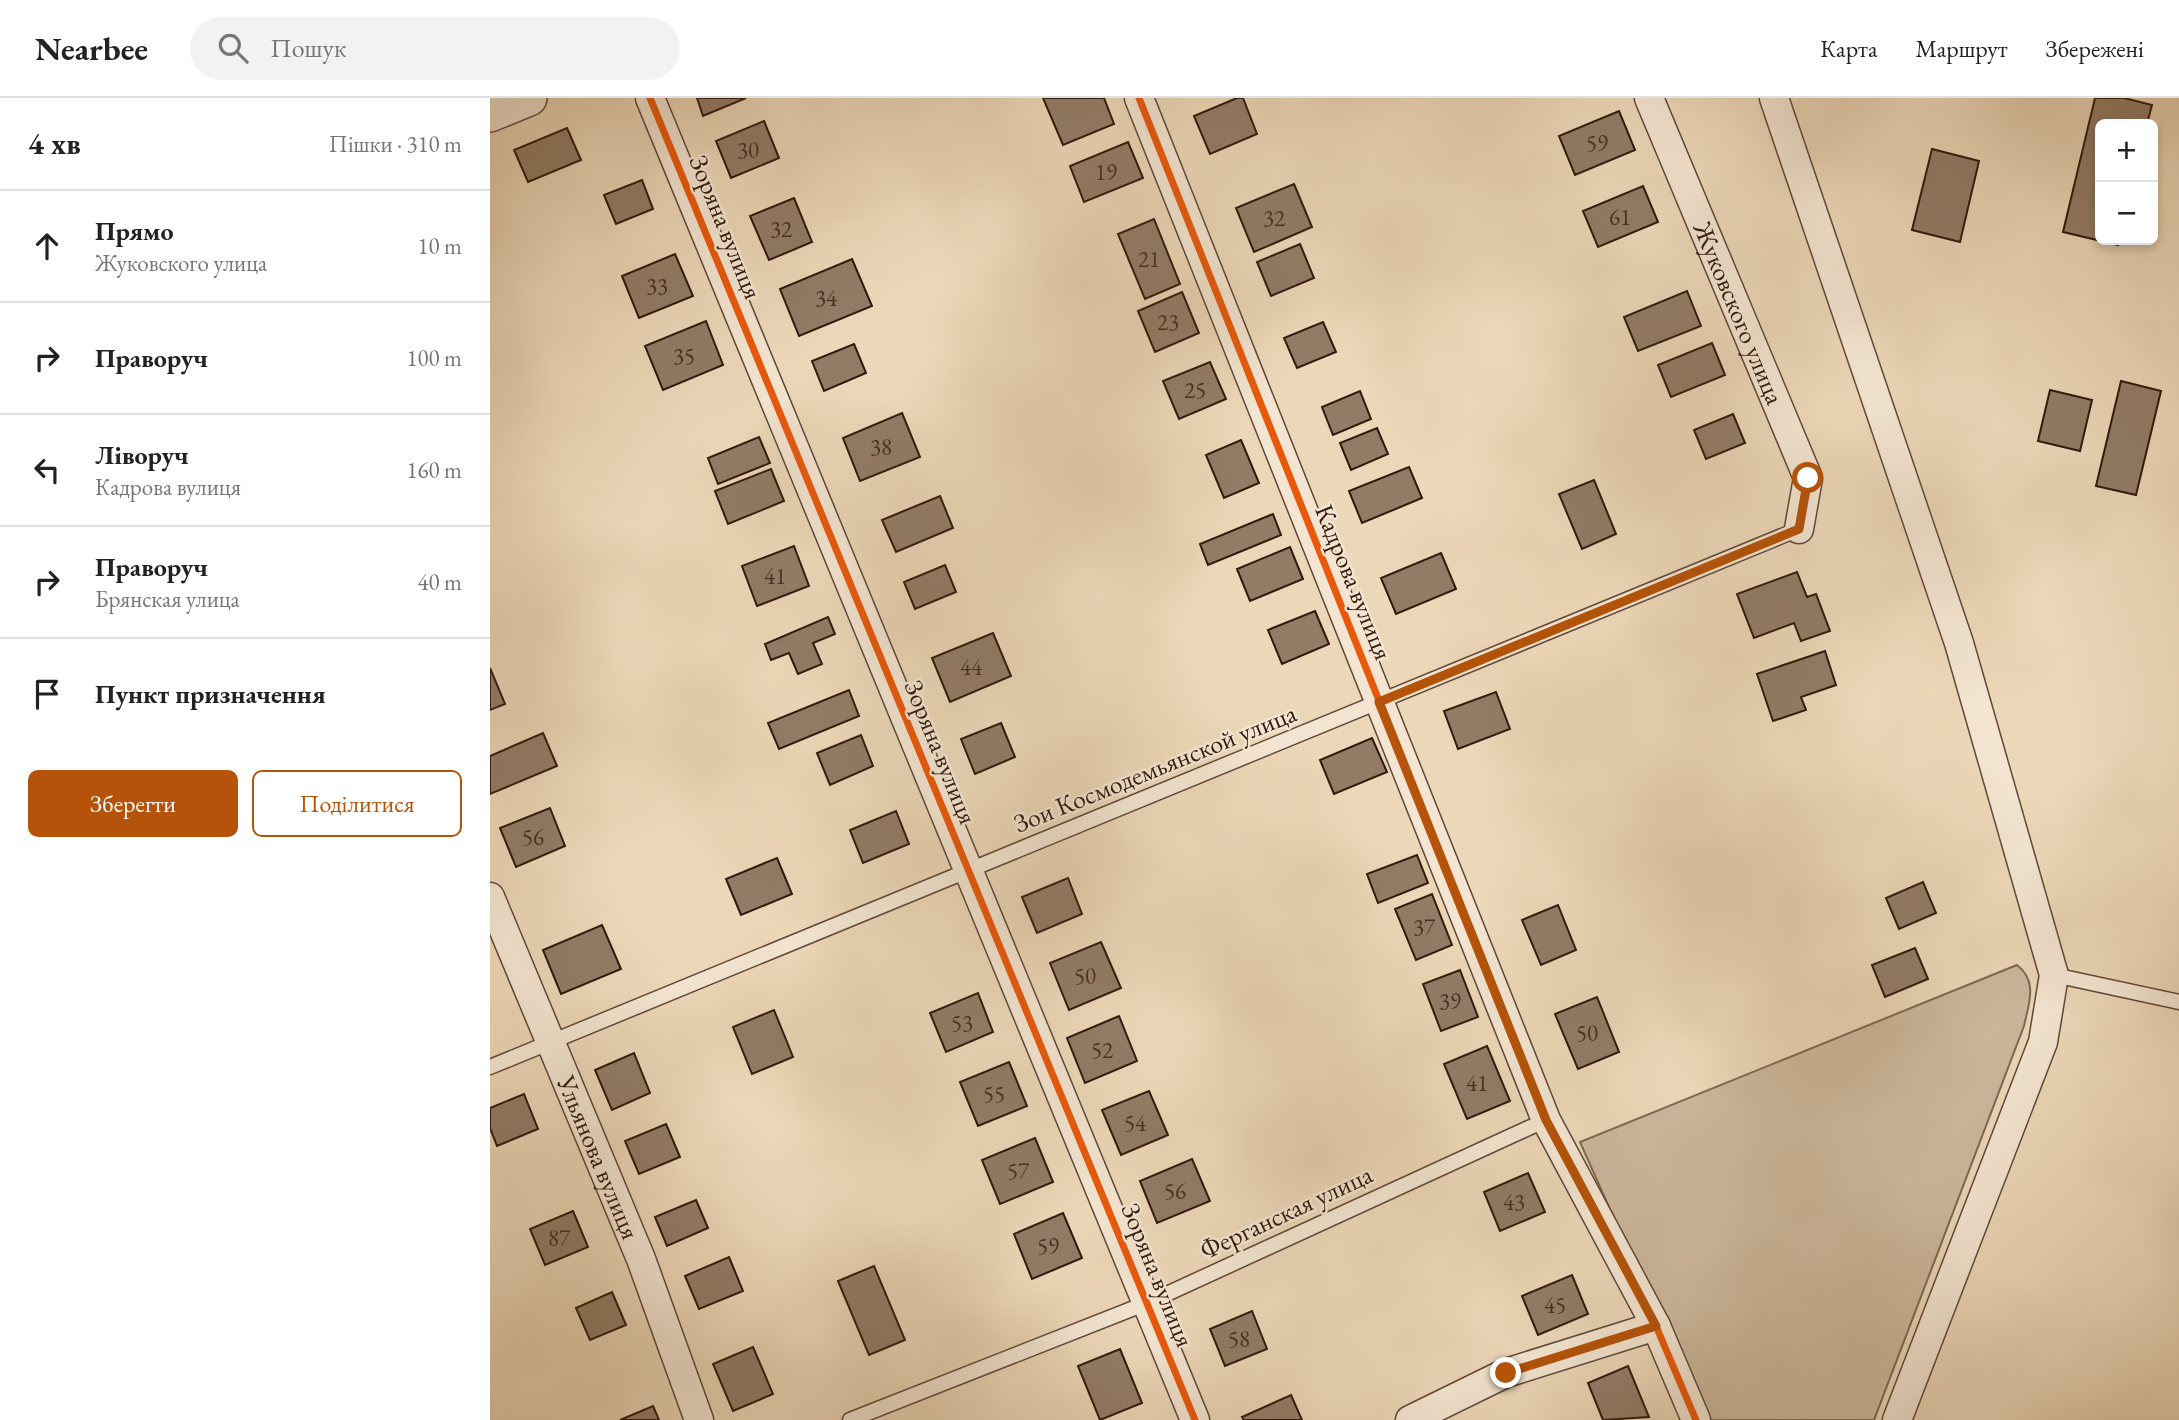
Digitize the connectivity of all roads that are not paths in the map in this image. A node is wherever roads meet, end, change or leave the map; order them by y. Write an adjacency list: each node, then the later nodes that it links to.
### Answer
1 (528, 98): 6 (street)
2 (650, 98): 9 (street, Зоряна вулиця)
3 (1139, 98): 8 (street, Кадрова вулиця)
4 (1649, 98): 7 (street, Жуковского улица)
5 (1773, 98): 11 (street)
6 (490, 114)
7 (1799, 529): 8 (lane, Зои Космодемьянской улица)
8 (1379, 702): 9 (lane, Зои Космодемьянской улица); 15 (street, Кадрова вулиця)
9 (967, 871): 13 (lane, Зои Космодемьянской улица); 16 (street, Зоряна вулиця)
10 (490, 897): 13 (street, Ульянова вулиця)
11 (2054, 975): 12 (lane); 23 (street)
12 (2179, 1002)
13 (548, 1043): 14 (lane, Зои Космодемьянской улица); 18 (street, Ульянова вулиця)
14 (490, 1067)
15 (1546, 1120): 16 (lane, Ферганская улица); 17 (street, Кадрова вулиця)
16 (1147, 1303): 19 (lane, Ферганская улица); 20 (street, Зоряна вулиця)
17 (1656, 1326): 21 (street); 22 (street, Кадрова вулиця)
18 (699, 1420)
19 (850, 1420)
20 (1195, 1420)
21 (1410, 1420)
22 (1696, 1420)
23 (1896, 1420)

